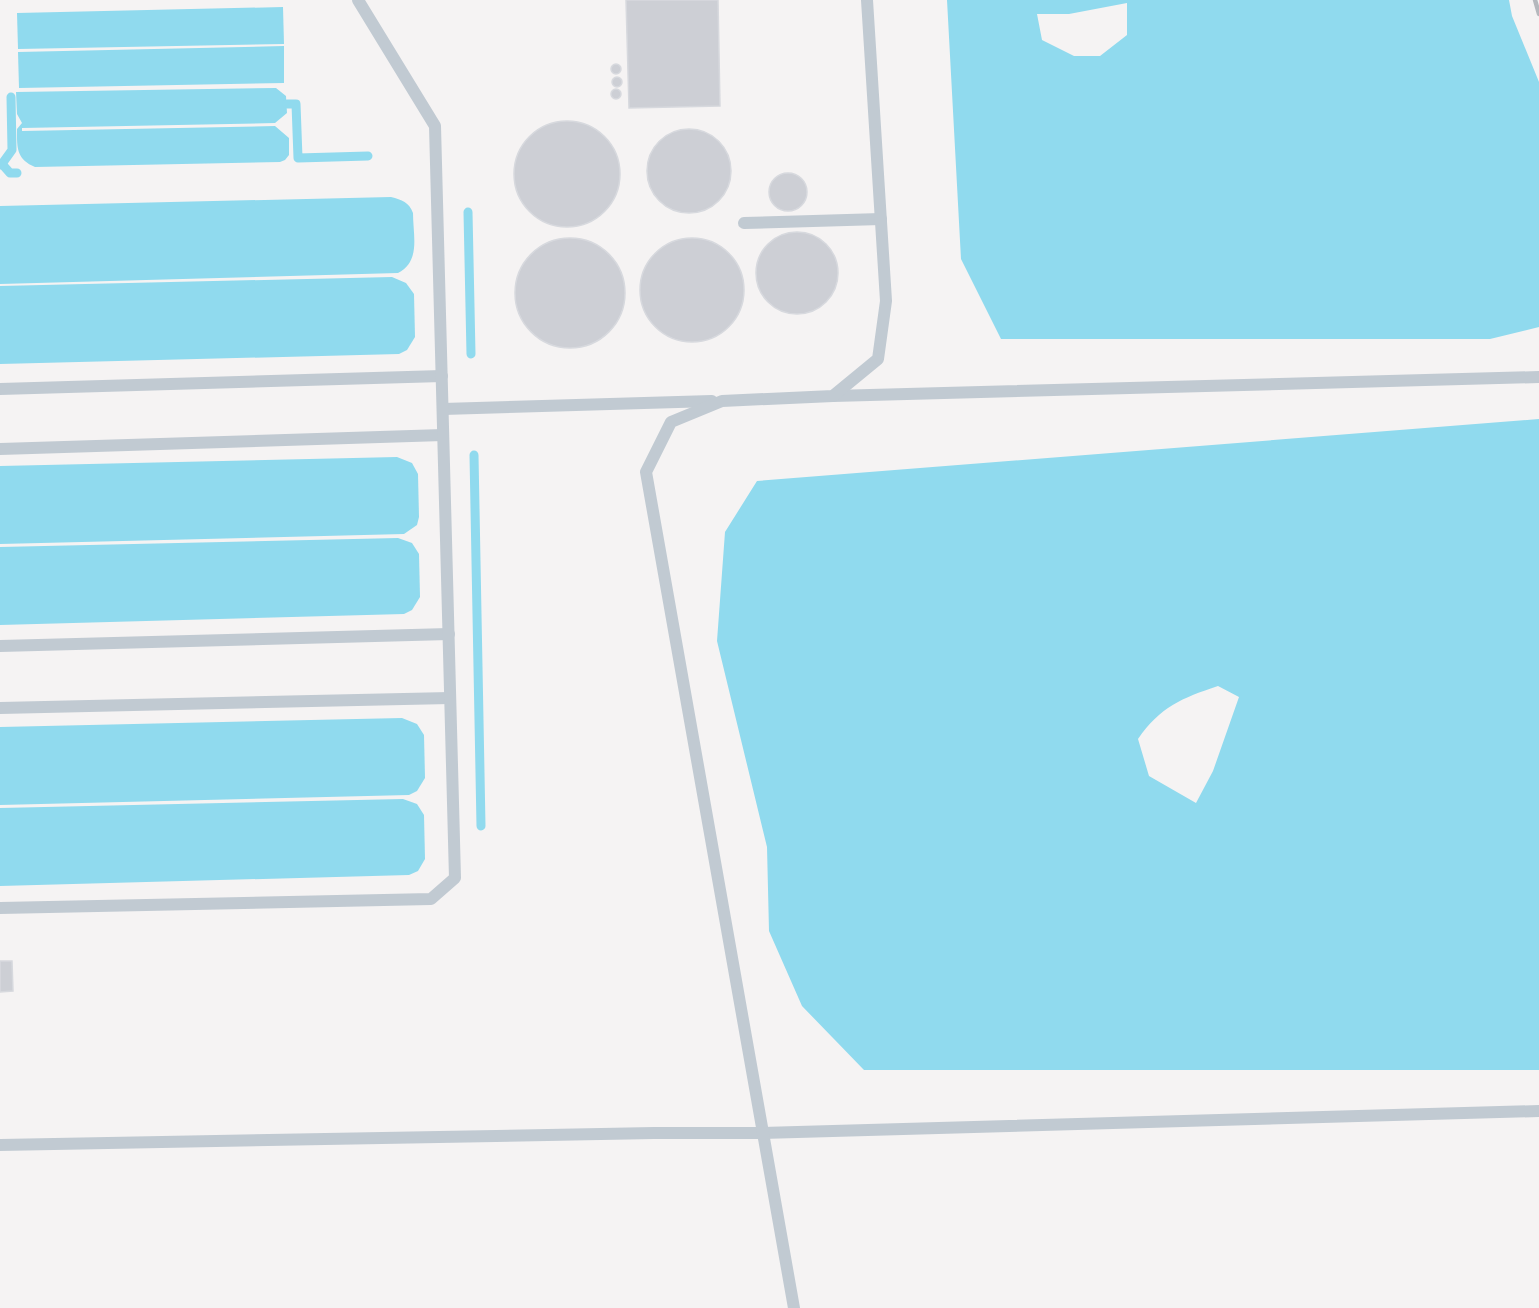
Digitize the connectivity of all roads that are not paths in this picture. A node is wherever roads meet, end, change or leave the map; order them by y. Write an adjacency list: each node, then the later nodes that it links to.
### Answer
1 (358, 0): 5 (lane)
2 (867, 0): 3 (lane)
3 (881, 219): 4 (lane); 8 (lane)
4 (744, 223)
5 (442, 376): 7 (lane); 10 (lane)
6 (1539, 377): 8 (lane)
7 (0, 389)
8 (833, 396): 9 (lane)
9 (722, 401): 10 (lane); 19 (lane)
10 (443, 409): 11 (lane)
11 (443, 435): 12 (lane); 13 (lane)
12 (0, 449)
13 (448, 634): 14 (lane); 15 (lane)
14 (0, 646)
15 (450, 698): 16 (lane); 17 (lane)
16 (0, 708)
17 (0, 908)
18 (1539, 1112): 19 (lane)
19 (762, 1133): 20 (lane); 21 (lane)
20 (0, 1145)
21 (795, 1308)

